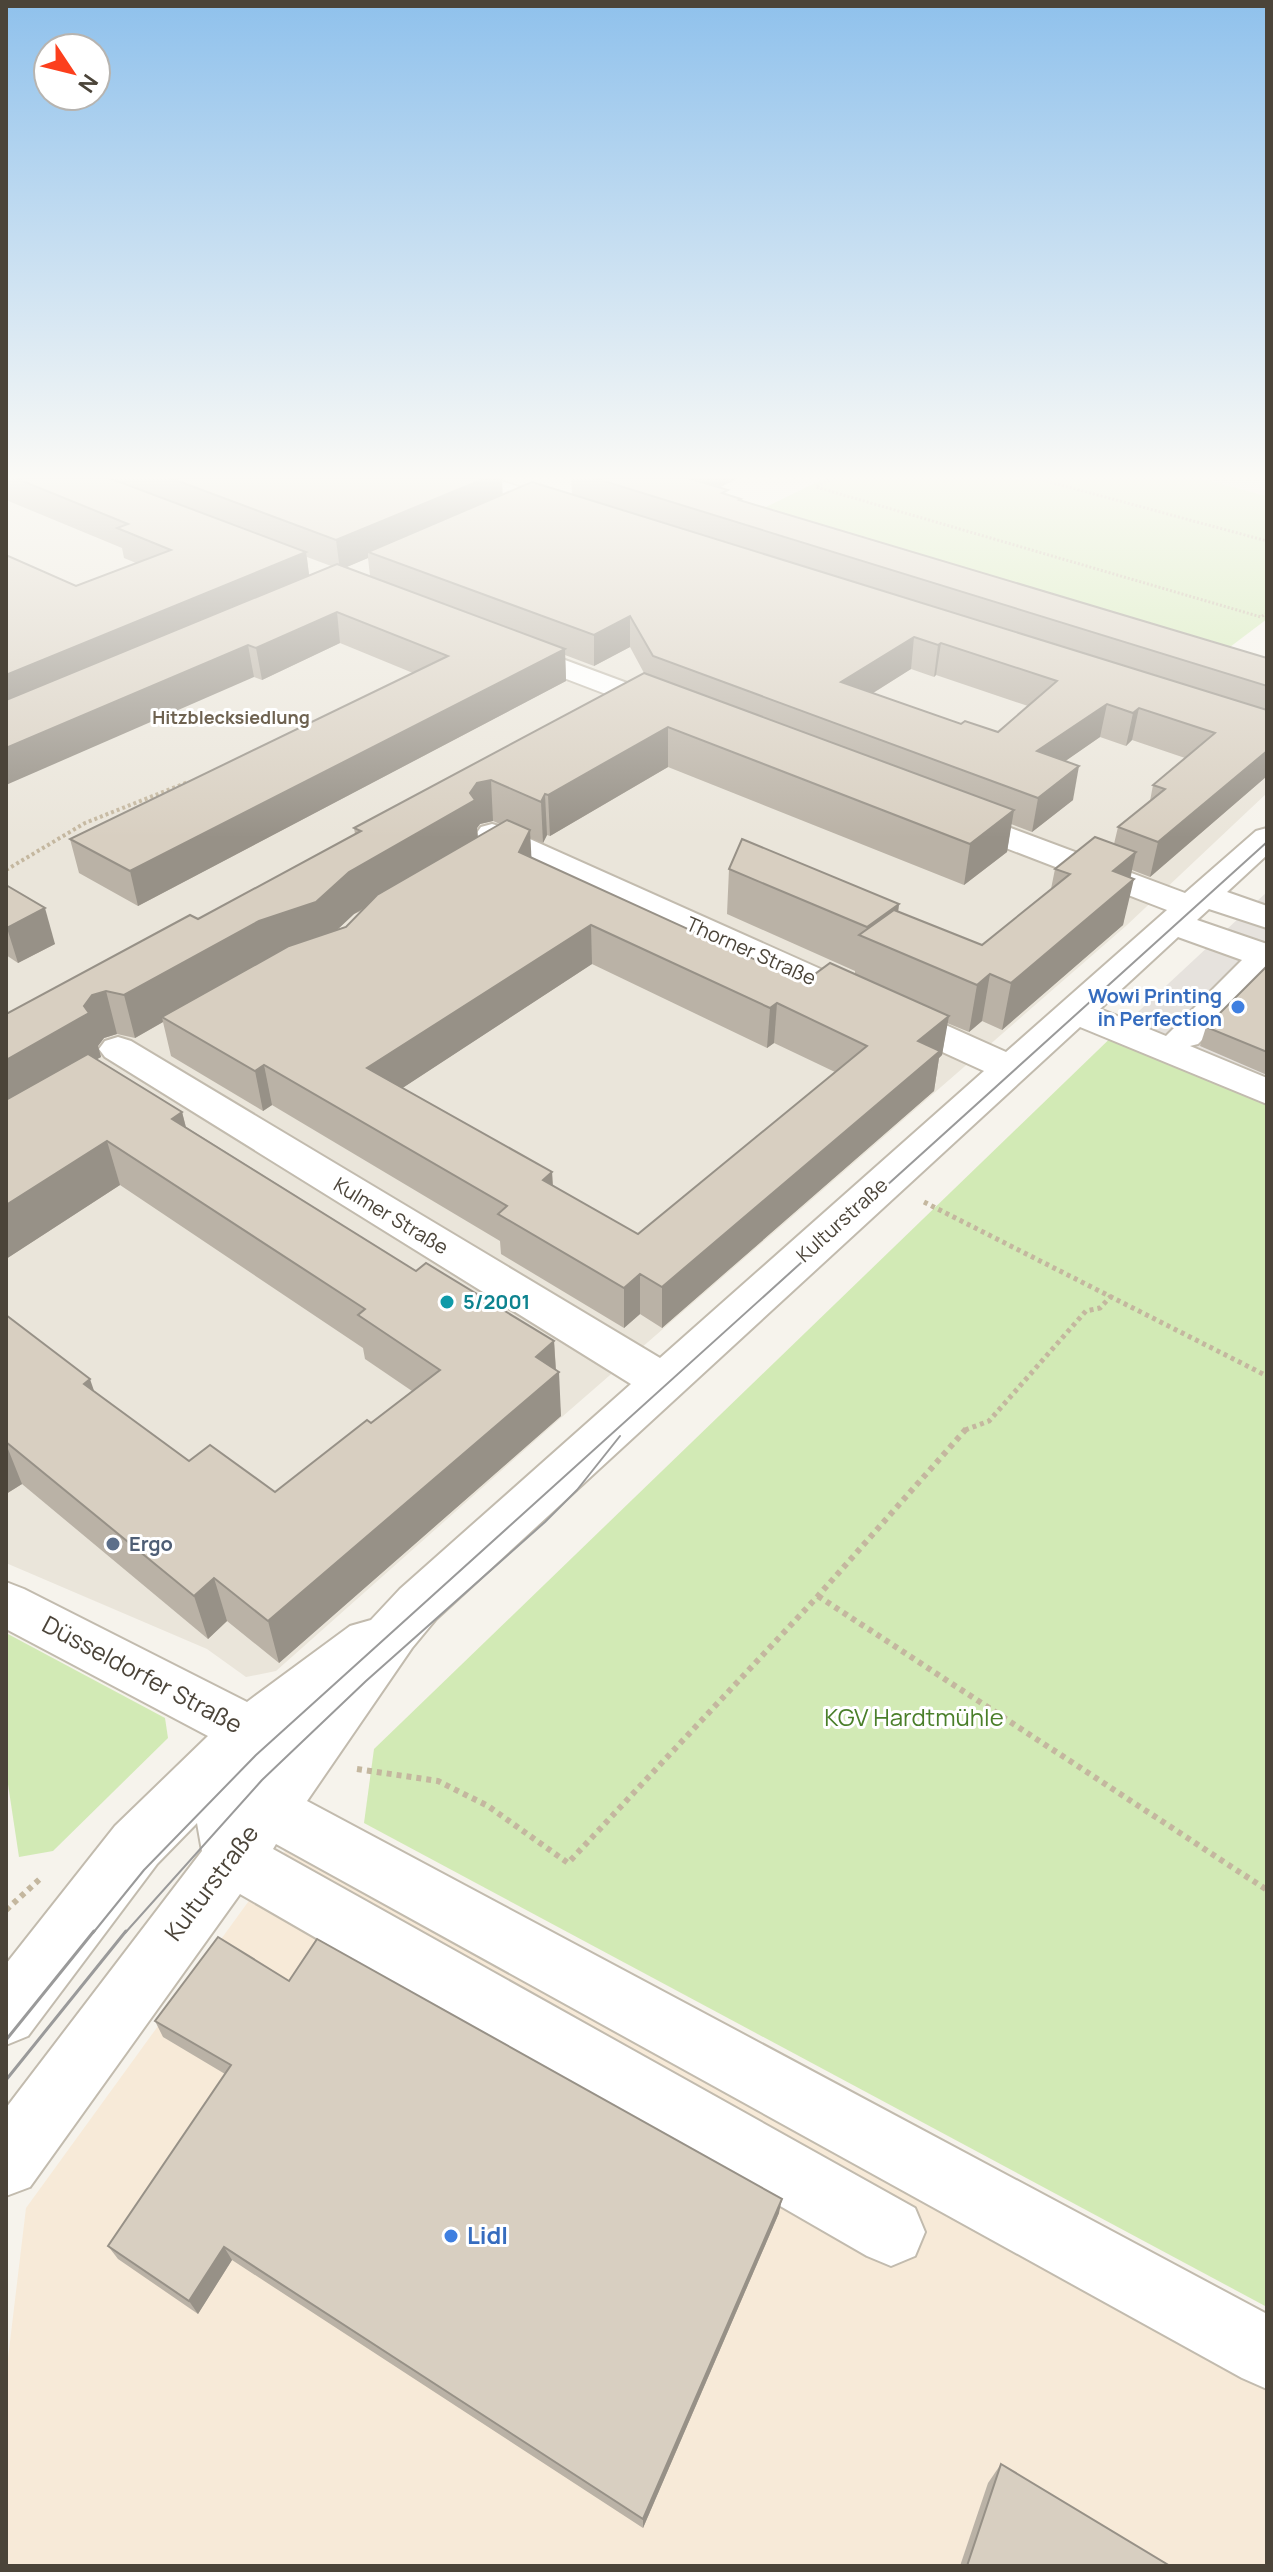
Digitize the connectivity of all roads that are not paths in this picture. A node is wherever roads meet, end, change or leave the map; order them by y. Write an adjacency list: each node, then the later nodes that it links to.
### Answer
1 (485, 638): 2 (street)
2 (630, 693): 3 (street); 4 (street)
3 (589, 715)
4 (689, 716)
5 (925, 806): 8 (street)
6 (1267, 838): 8 (street, Kulturstraße)
7 (490, 846): 13 (street, Thorner Straße)
8 (1189, 908): 9 (street); 10 (street, Kulturstraße); 12 (street)
9 (1267, 918)
10 (1075, 1012): 13 (street, Kulturstraße); 14 (street)
11 (171, 1035): 15 (street, Kulmer Straße)
12 (1185, 1036)
13 (1011, 1069): 15 (street, Kulturstraße)
14 (1267, 1092)
15 (664, 1382): 17 (street, Kulturstraße)
16 (6, 1604): 18 (street, Düsseldorfer Straße)
17 (406, 1618): 18 (street, Kulturstraße); 19 (street, Kulturstraße)
18 (238, 1745): 19 (street); 20 (street, Kulturstraße)
19 (266, 1810): 21 (street, Kulturstraße); 22 (street); 23 (street)
20 (6, 2014)
21 (6, 2163)
22 (891, 2232)
23 (1267, 2353)

